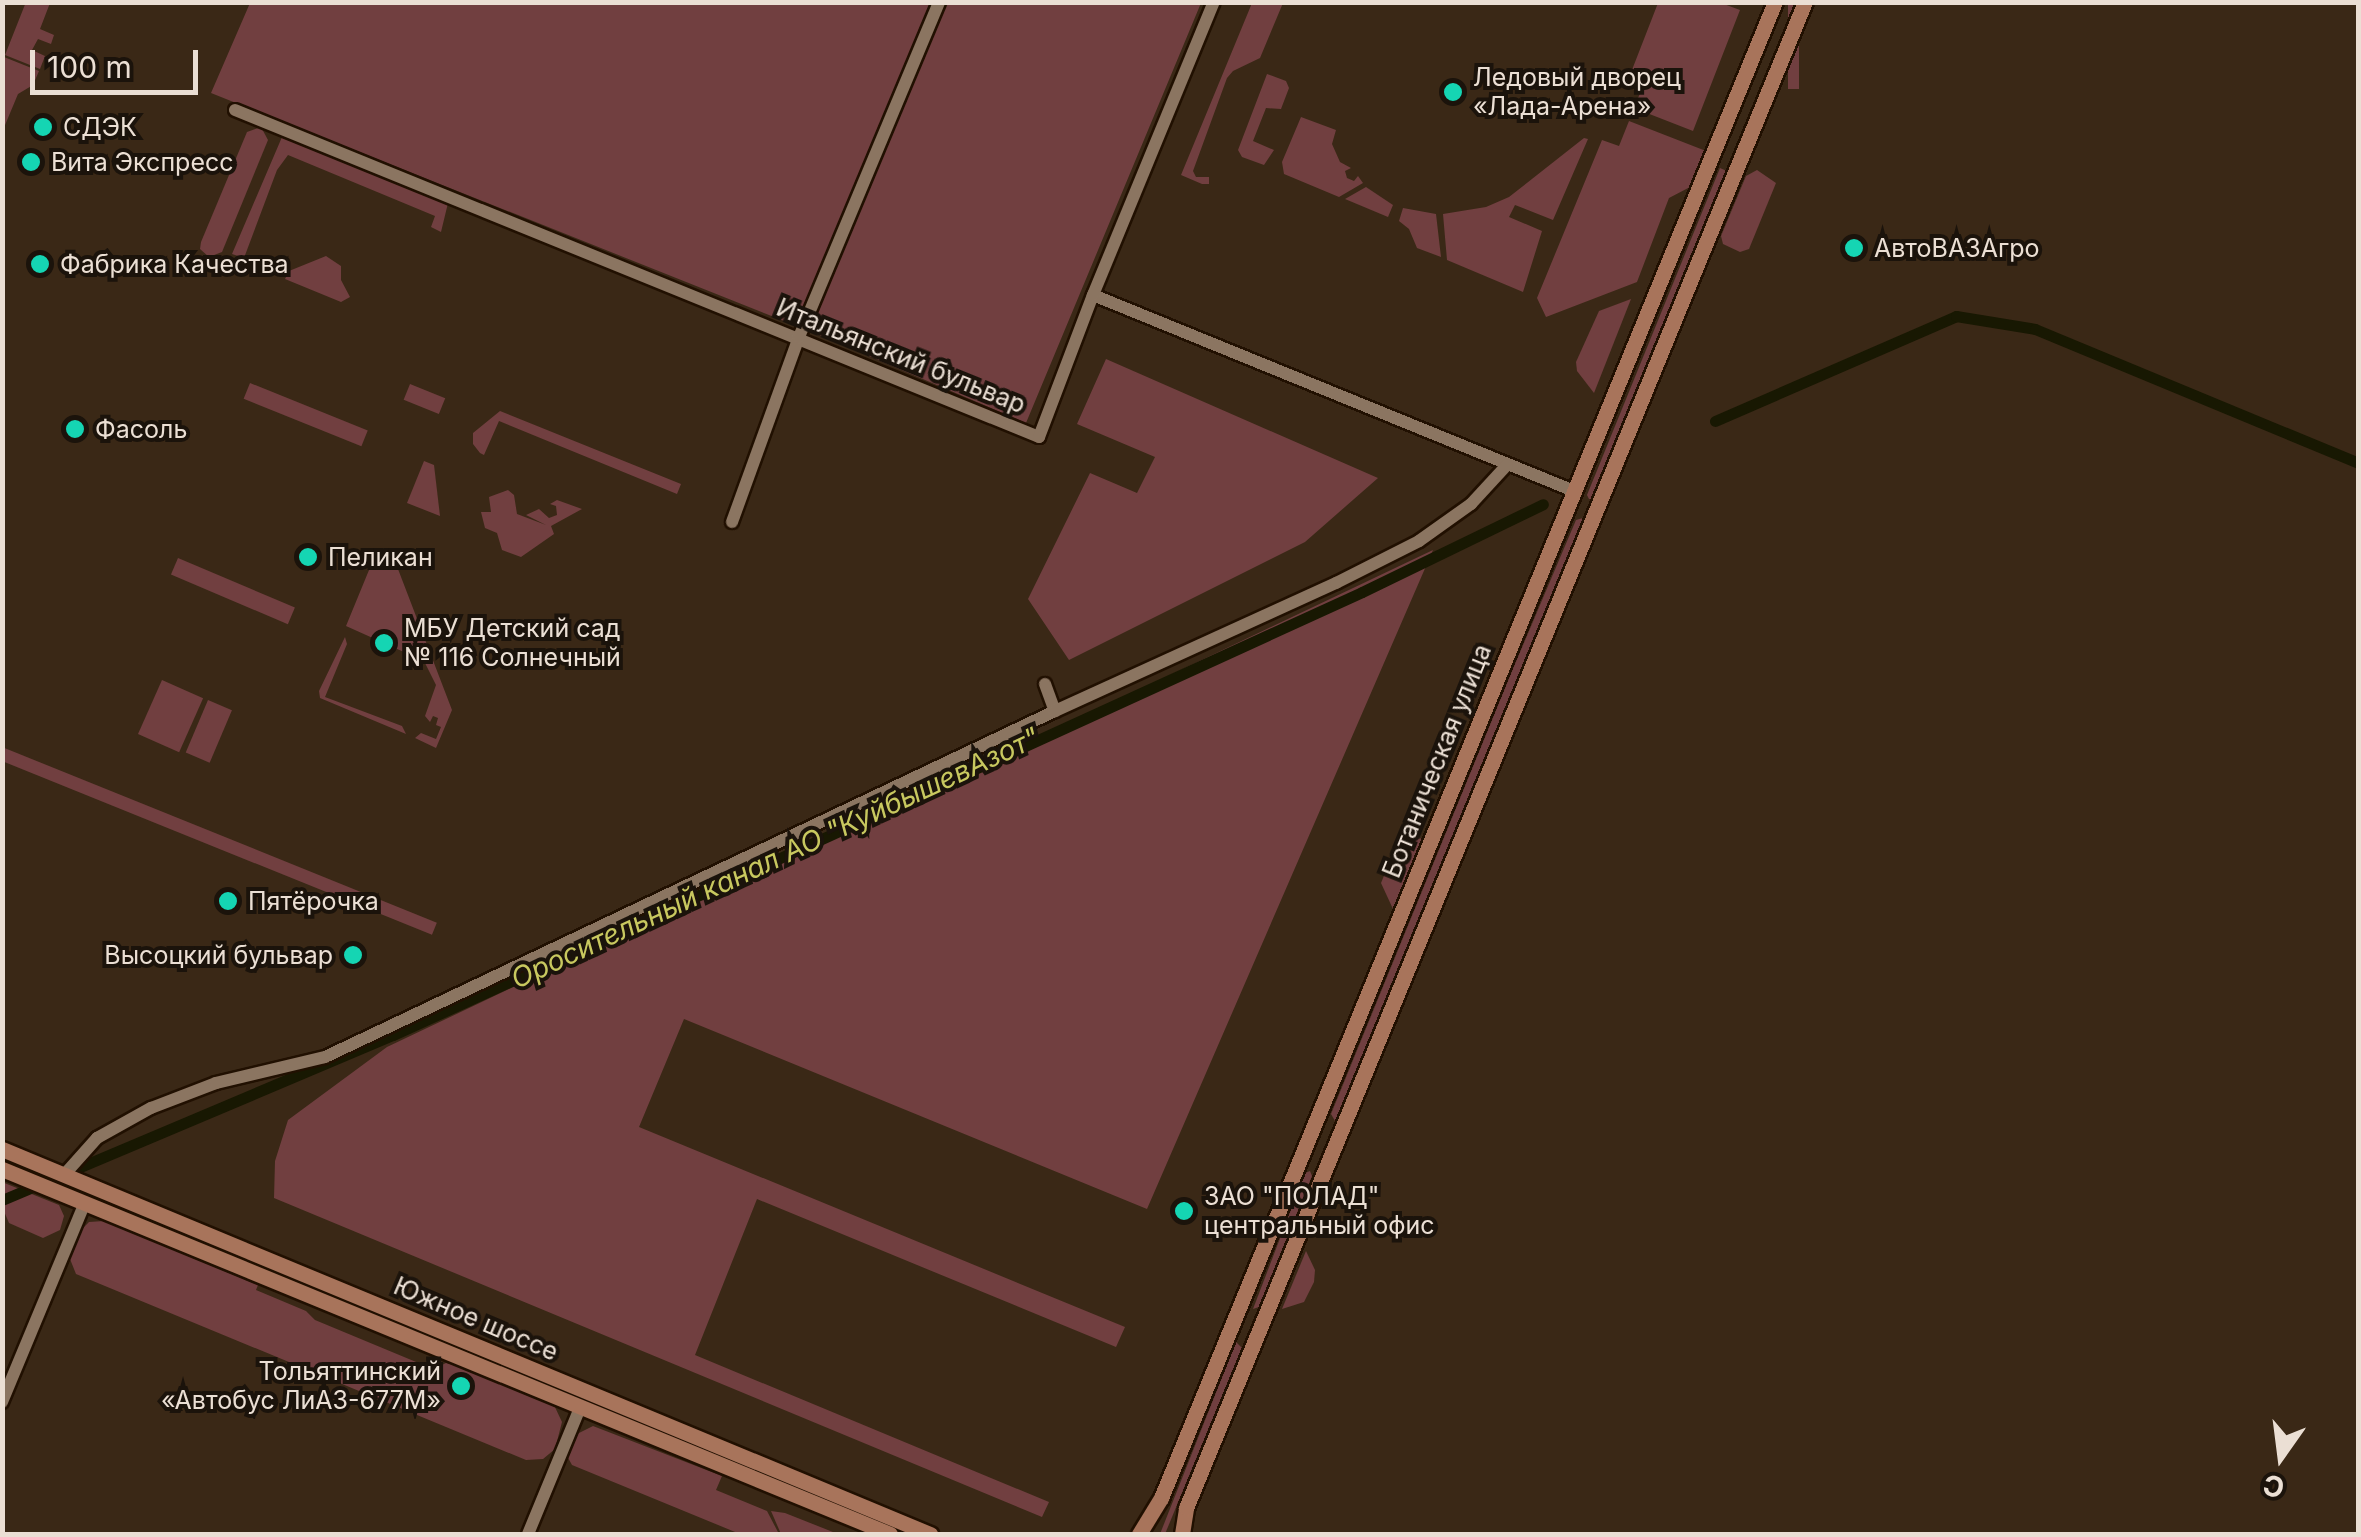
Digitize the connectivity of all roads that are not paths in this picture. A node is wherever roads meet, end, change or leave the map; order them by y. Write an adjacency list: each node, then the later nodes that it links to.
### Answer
1 (939, 2): 9 (street)
2 (1214, 2): 8 (street)
3 (1775, 2): 6 (main road, Ботаническая улица)
4 (1805, 2): 7 (main road, Ботаническая улица)
5 (235, 110): 9 (street, Итальянский бульвар)
6 (1716, 147): 7 (main road); 11 (main road, Ботаническая улица)
7 (1741, 158): 12 (main road, Ботаническая улица)
8 (1094, 295): 9 (street, Итальянский бульвар); 10 (street)
9 (798, 338): 13 (street)
10 (1507, 465): 11 (street); 15 (street)
11 (1572, 498): 12 (main road); 16 (main road, Ботаническая улица)
12 (1594, 515): 18 (main road, Ботаническая улица)
13 (732, 522)
14 (1045, 684): 15 (street)
15 (1055, 711): 20 (street)
16 (1307, 1144): 18 (main road); 22 (main road, Ботаническая улица)
17 (2, 1150): 20 (main road, Южное шоссе)
18 (1332, 1154): 23 (main road, Ботаническая улица)
19 (2, 1169): 21 (main road, Южное шоссе)
20 (64, 1175): 28 (main road, Южное шоссе)
21 (84, 1203): 24 (street); 25 (main road, Южное шоссе)
22 (1236, 1316): 23 (main road); 29 (main road, Ботаническая улица)
23 (1261, 1326): 30 (main road, Ботаническая улица)
24 (2, 1402)
25 (580, 1408): 26 (street); 27 (main road, Южное шоссе)
26 (528, 1534)
27 (890, 1534)
28 (930, 1534)
29 (1139, 1534)
30 (1182, 1534)

